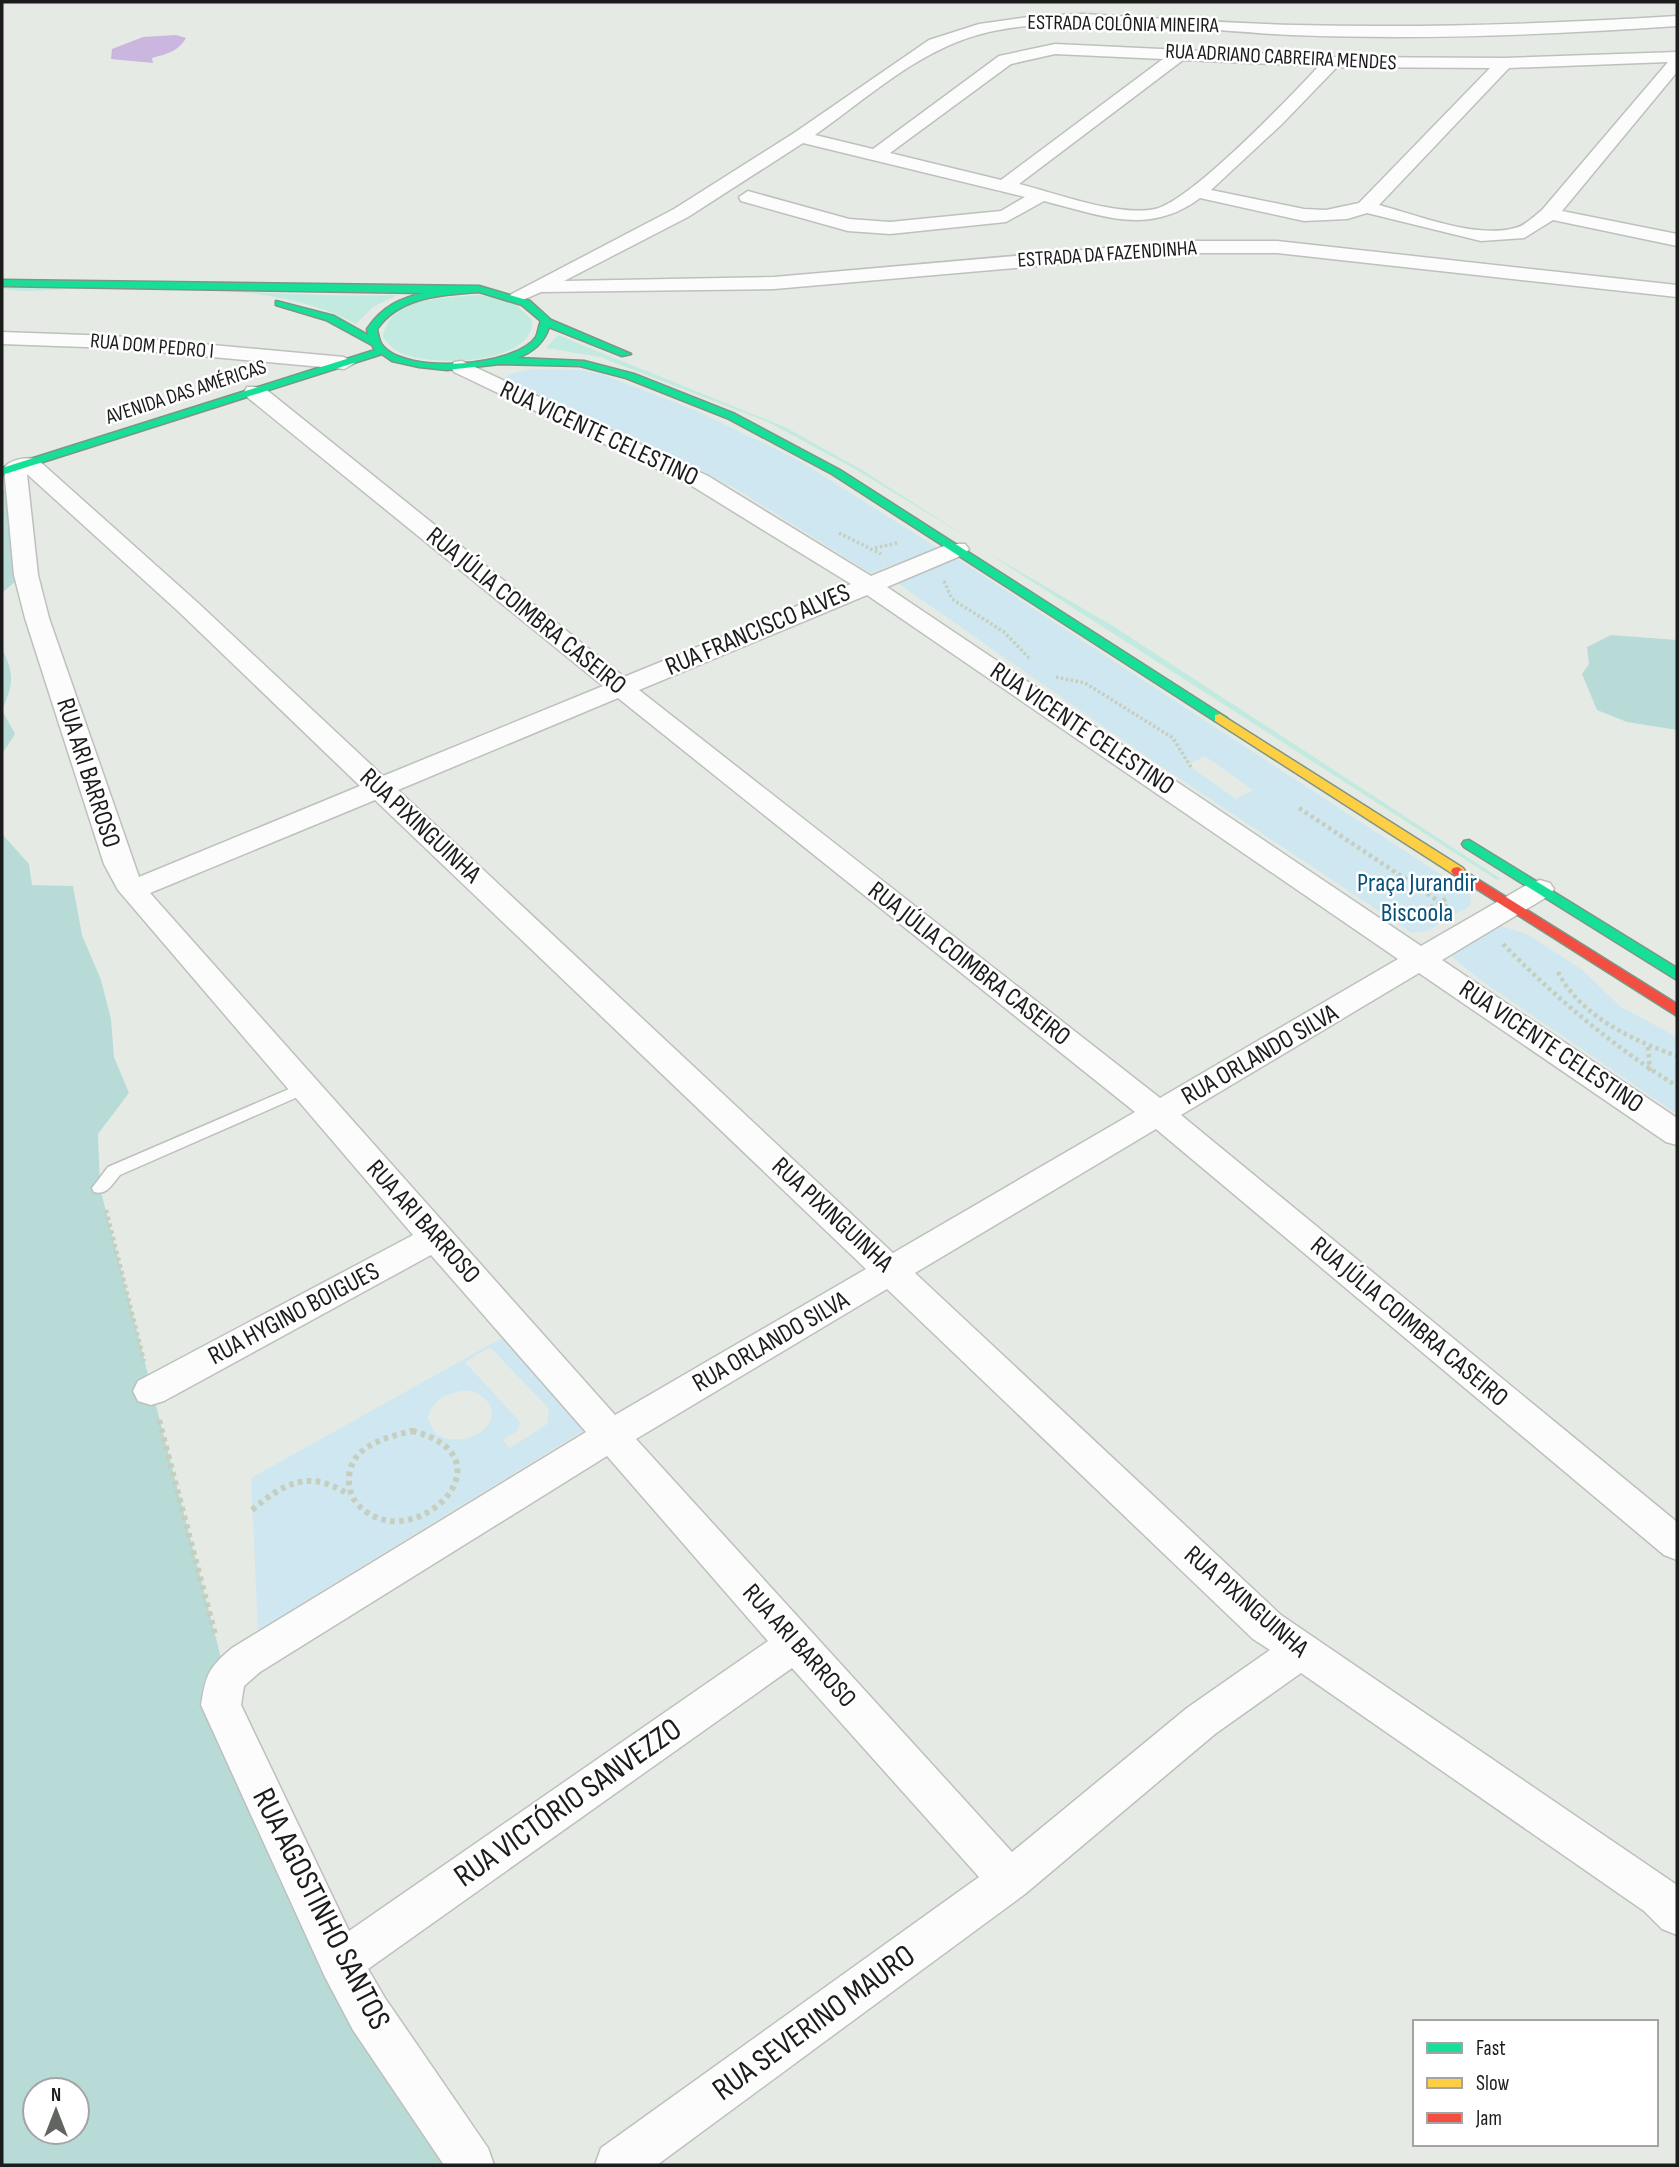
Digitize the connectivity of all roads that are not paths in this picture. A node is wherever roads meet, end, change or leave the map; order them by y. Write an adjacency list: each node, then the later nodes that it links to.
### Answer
1 (1677, 21): 8 (street, ESTRADA COLÔNIA MINEIRA)
2 (1182, 53): 5 (street, RUA ADRIANO CABREIRA MENDES); 12 (street, RUA ADRIANO CABREIRA MENDES); 14 (street)
3 (1593, 59): 4 (street, RUA ADRIANO CABREIRA MENDES); 6 (street, RUA ADRIANO CABREIRA MENDES); 7 (street)
4 (1677, 60): 7 (street)
5 (1332, 62): 6 (street, RUA ADRIANO CABREIRA MENDES); 15 (street)
6 (1504, 63): 18 (street)
7 (1662, 80): 19 (street)
8 (823, 121): 9 (street); 11 (street, ESTRADA COLÔNIA MINEIRA)
9 (848, 127)
10 (873, 133): 12 (street)
11 (800, 137): 13 (street); 24 (street, ESTRADA COLÔNIA MINEIRA)
12 (898, 139): 13 (street, RUA ADRIANO CABREIRA MENDES)
13 (876, 155): 14 (street)
14 (1003, 187): 16 (street)
15 (1196, 192): 16 (street); 18 (street)
16 (1040, 196): 17 (street)
17 (748, 197)
18 (1366, 207): 19 (street)
19 (1549, 214): 20 (street)
20 (1677, 240)
21 (2, 282): 22 (main road)
22 (457, 290): 24 (main road); 28 (main road)
23 (1677, 291): 24 (street, ESTRADA DA FAZENDINHA)
24 (526, 292): 26 (main road)
25 (2, 296): 28 (main road)
26 (546, 321): 29 (main road); 30 (main road)
27 (2, 338): 31 (street, RUA DOM PEDRO I)
28 (379, 347): 31 (main road, AVENIDA DAS AMÉRICAS); 32 (main road)
29 (642, 360)
30 (498, 361): 32 (main road); 35 (main road)
31 (344, 363): 33 (main road, AVENIDA DAS AMÉRICAS)
32 (463, 367): 36 (street, RUA VICENTE CELESTINO)
33 (256, 392): 34 (main road, AVENIDA DAS AMÉRICAS); 37 (street, RUA JÚLIA COIMBRA CASEIRO)
34 (15, 468): 38 (street, RUA PIXINGUINHA); 40 (street, RUA ARI BARROSO)
35 (957, 549): 36 (street, RUA FRANCISCO ALVES); 41 (main road)
36 (868, 584): 37 (street, RUA FRANCISCO ALVES); 42 (street, RUA VICENTE CELESTINO)
37 (620, 687): 38 (street, RUA FRANCISCO ALVES); 46 (street, RUA JÚLIA COIMBRA CASEIRO)
38 (379, 788): 40 (street, RUA FRANCISCO ALVES); 50 (street, RUA PIXINGUINHA)
39 (1458, 837): 41 (main road)
40 (132, 890): 45 (street, RUA ARI BARROSO)
41 (1527, 897): 42 (street, RUA ORLANDO SILVA); 43 (main road); 44 (main road)
42 (1424, 960): 46 (street, RUA ORLANDO SILVA); 47 (street, RUA VICENTE CELESTINO)
43 (1677, 975)
44 (1677, 1011)
45 (303, 1088): 48 (lane); 49 (street, RUA ARI BARROSO)
46 (1159, 1114): 50 (street, RUA ORLANDO SILVA); 53 (street, RUA JÚLIA COIMBRA CASEIRO)
47 (1677, 1134)
48 (100, 1188)
49 (437, 1237): 51 (street, RUA HYGINO BOIGUES); 52 (street, RUA ARI BARROSO)
50 (892, 1272): 52 (street, RUA ORLANDO SILVA); 55 (street, RUA PIXINGUINHA)
51 (151, 1391)
52 (612, 1434): 54 (street, RUA ARI BARROSO); 56 (street, RUA ORLANDO SILVA)
53 (1677, 1544)
54 (795, 1644): 57 (street, RUA ARI BARROSO); 59 (street, RUA VICTÓRIO SANVEZZO)
55 (1299, 1652): 57 (street, RUA SEVERINO MAURO); 58 (street, RUA PIXINGUINHA)
56 (226, 1676): 59 (street, RUA AGOSTINHO SANTOS)
57 (1010, 1880): 61 (street, RUA SEVERINO MAURO)
58 (1671, 1898)
59 (341, 1962): 60 (street, RUA AGOSTINHO SANTOS)
60 (471, 2165)
61 (618, 2165)

